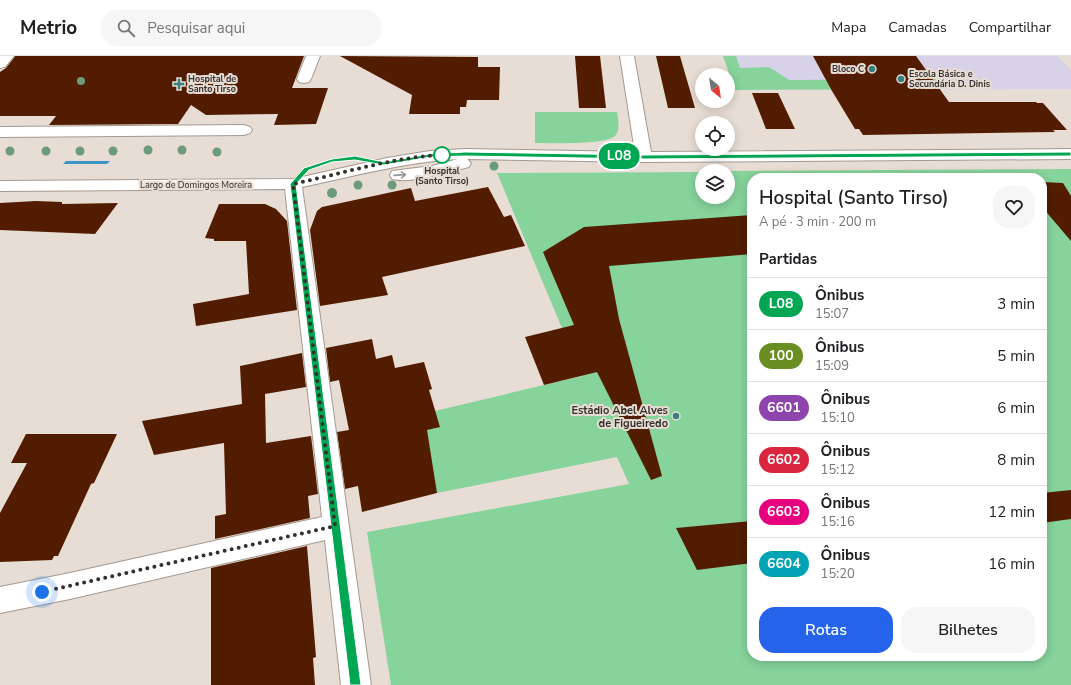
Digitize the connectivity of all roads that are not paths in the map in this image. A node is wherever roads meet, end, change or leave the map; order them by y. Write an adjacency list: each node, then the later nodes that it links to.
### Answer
1 (7, 56): 4 (street)
2 (313, 56): 5 (street)
3 (627, 56): 10 (street)
4 (0, 64)
5 (304, 79)
6 (244, 130): 7 (street)
7 (0, 132)
8 (487, 154): 10 (street, Largo de Domingos Moreira); 11 (street, Largo de Domingos Moreira); 12 (street, one-way to 8)
9 (1071, 154): 10 (street, Largo de Domingos Moreira)
10 (644, 157)
11 (384, 164): 12 (street, Largo de Domingos Moreira); 13 (street)
12 (347, 172): 13 (street, Largo de Domingos Moreira)
13 (293, 184): 14 (street, Largo de Domingos Moreira); 15 (street)
14 (0, 186)
15 (335, 526): 16 (street); 17 (street)
16 (0, 600)
17 (356, 685)

